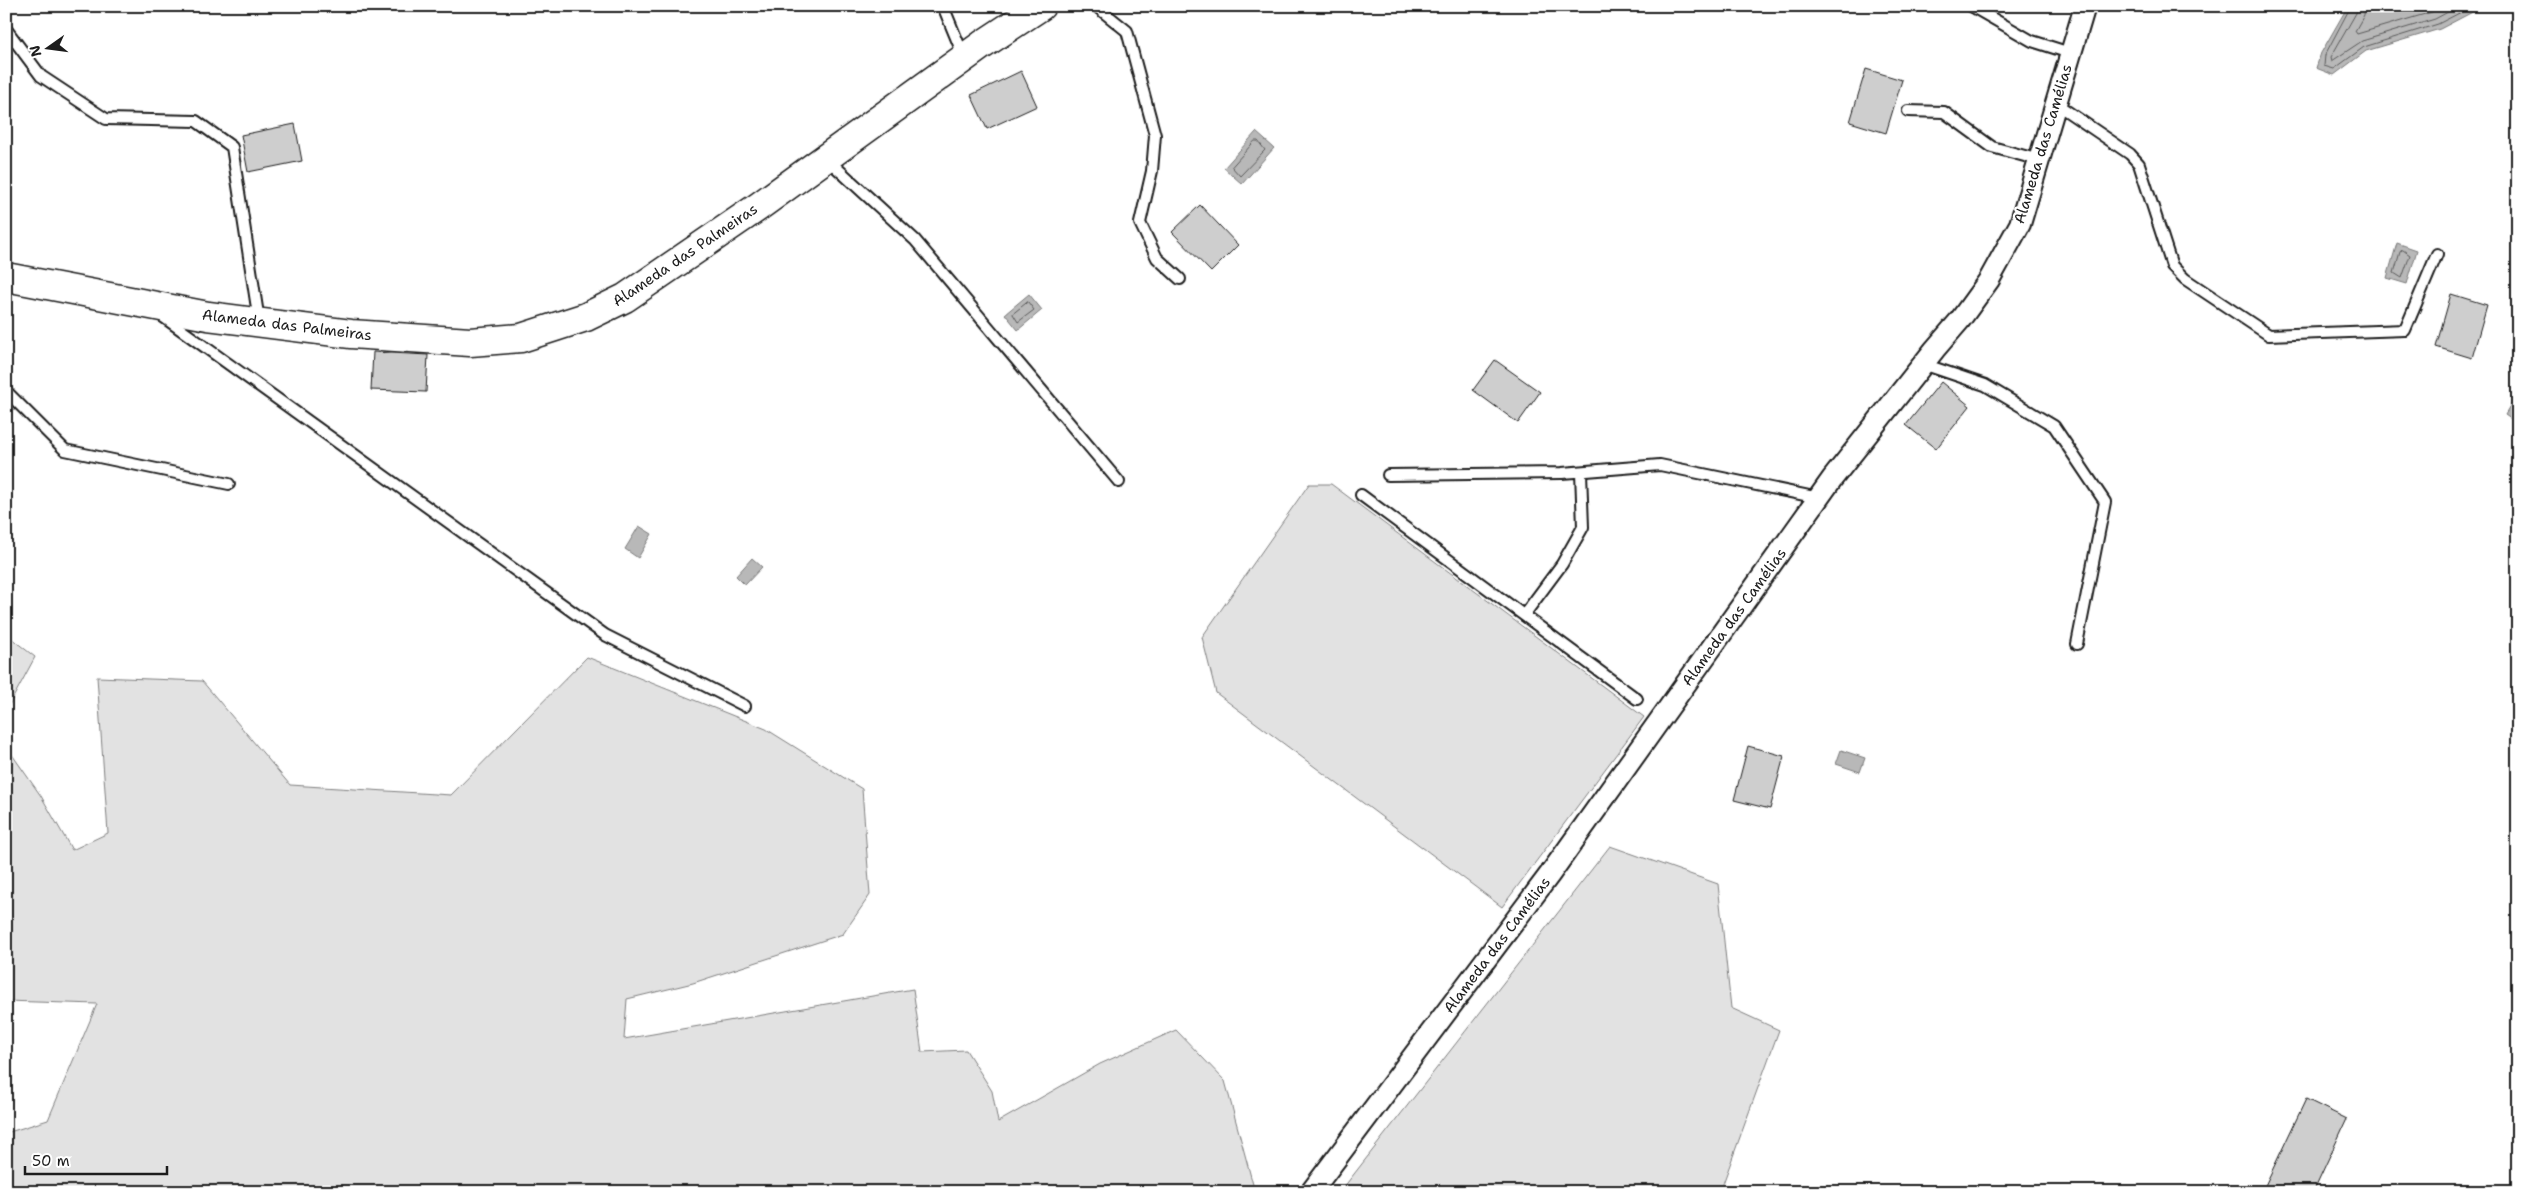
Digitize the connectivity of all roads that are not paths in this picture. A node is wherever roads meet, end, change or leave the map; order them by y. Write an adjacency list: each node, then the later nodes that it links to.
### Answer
1 (944, 6): 8 (lane)
2 (1041, 6): 8 (street, Alameda das Palmeiras)
3 (1096, 6): 15 (lane)
4 (1971, 6): 7 (lane)
5 (2085, 6): 7 (street, Alameda das Camélias)
6 (6, 29): 17 (lane)
7 (2070, 53): 9 (street, Alameda das Camélias)
8 (964, 58): 11 (street, Alameda das Palmeiras)
9 (2055, 103): 12 (street, Alameda das Camélias); 13 (lane)
10 (1908, 111): 12 (lane)
11 (826, 158): 17 (street, Alameda das Palmeiras); 22 (lane)
12 (2039, 160): 18 (street, Alameda das Camélias)
13 (2437, 254)
14 (6, 277): 16 (street, Alameda das Palmeiras)
15 (1180, 278)
16 (147, 305): 17 (street, Alameda das Palmeiras); 29 (lane)
17 (259, 322)
18 (1922, 364): 25 (street, Alameda das Camélias); 27 (lane)
19 (6, 391): 23 (lane)
20 (1581, 472): 21 (lane); 25 (lane); 26 (lane)
21 (1388, 475)
22 (1119, 482)
23 (229, 484)
24 (1361, 495): 26 (lane)
25 (1819, 498): 30 (street, Alameda das Camélias)
26 (1524, 615): 28 (lane)
27 (2078, 644)
28 (1637, 699)
29 (745, 706)
30 (1311, 1192)

